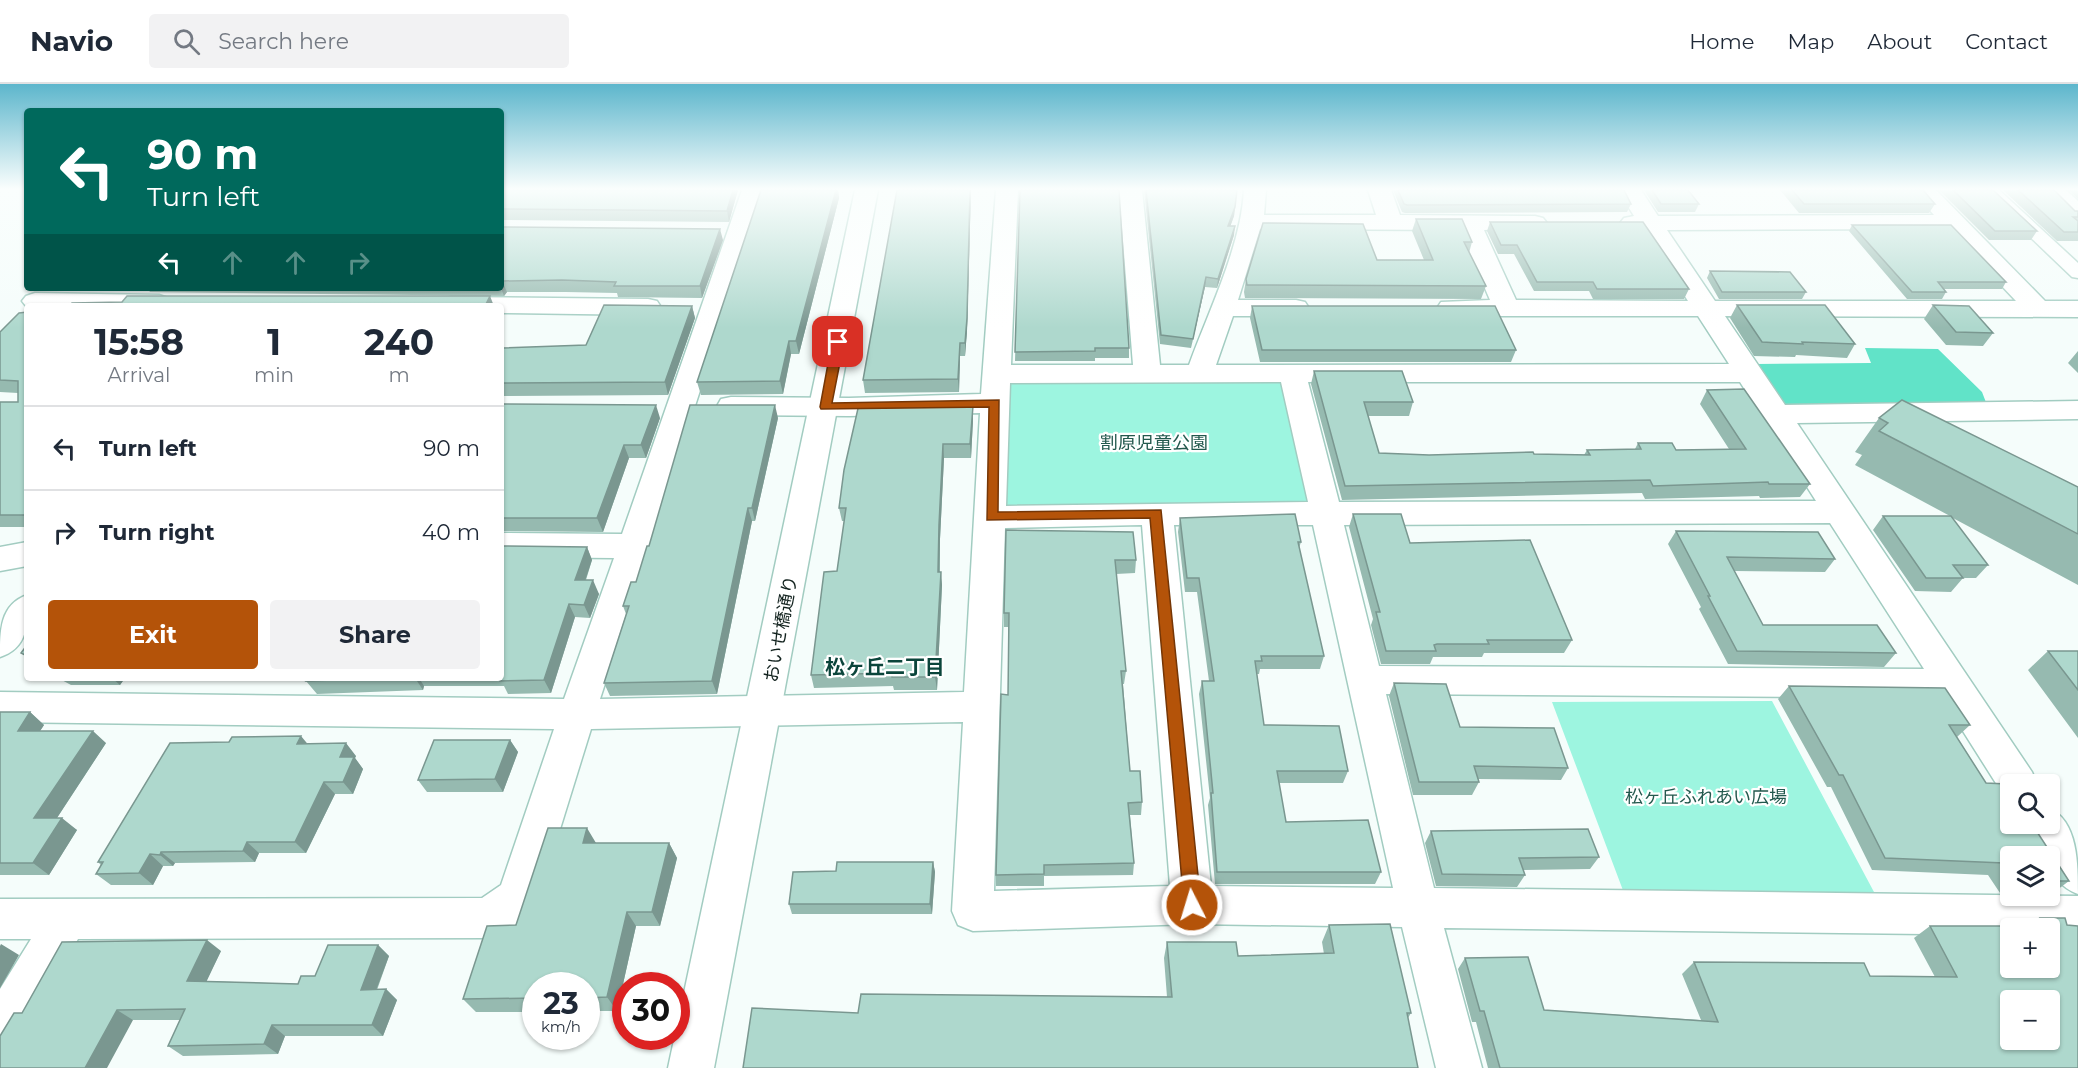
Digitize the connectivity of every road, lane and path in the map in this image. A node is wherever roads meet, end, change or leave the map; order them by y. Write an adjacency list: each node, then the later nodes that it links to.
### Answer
1 (726, 236): 13 (street)
2 (858, 236): 26 (street, おいせ橋通り)
3 (1004, 236): 24 (street)
4 (1134, 236): 20 (street)
5 (1245, 236): 14 (street)
6 (1475, 236): 12 (street)
7 (1657, 236): 17 (street)
8 (1967, 236): 18 (street)
9 (2038, 236): 10 (street)
10 (2078, 273)
11 (444, 301): 13 (street)
12 (1506, 307): 16 (street); 17 (street)
13 (691, 308): 25 (street)
14 (1222, 308): 15 (street); 21 (street)
15 (1318, 308)
16 (1424, 308)
17 (1705, 309): 18 (street); 23 (street)
18 (2038, 309): 19 (street)
19 (2078, 309)
20 (1147, 372): 21 (street); 24 (street)
21 (1200, 372): 22 (street)
22 (1292, 372): 23 (street); 31 (street)
23 (1747, 373): 28 (street)
24 (996, 388): 26 (street); 32 (street)
25 (668, 406): 26 (street); 34 (street)
26 (825, 407): 43 (street, おいせ橋通り)
27 (2078, 410): 28 (street)
28 (1775, 414): 29 (street)
29 (1840, 512): 31 (street); 40 (street)
30 (1156, 514): 31 (street); 32 (street); 48 (street)
31 (1327, 515): 39 (street)
32 (992, 517): 42 (street)
33 (504, 545): 34 (street)
34 (633, 546): 44 (street)
35 (24, 555): 36 (street)
36 (0, 559)
37 (24, 612): 38 (street)
38 (0, 643)
39 (1366, 680): 40 (street); 49 (street)
40 (1952, 684): 45 (street)
41 (0, 707): 44 (street)
42 (981, 707): 43 (street); 48 (street)
43 (764, 711): 44 (street); 54 (street, おいせ橋通り)
44 (577, 714): 52 (street)
45 (2011, 774)
46 (2051, 834): 47 (street)
47 (2078, 875)
48 (1192, 905): 49 (street)
49 (1416, 908): 50 (street); 55 (street)
50 (2078, 916)
51 (0, 919): 52 (street)
52 (66, 920): 53 (street)
53 (0, 1030)
54 (691, 1068)
55 (1459, 1068)

